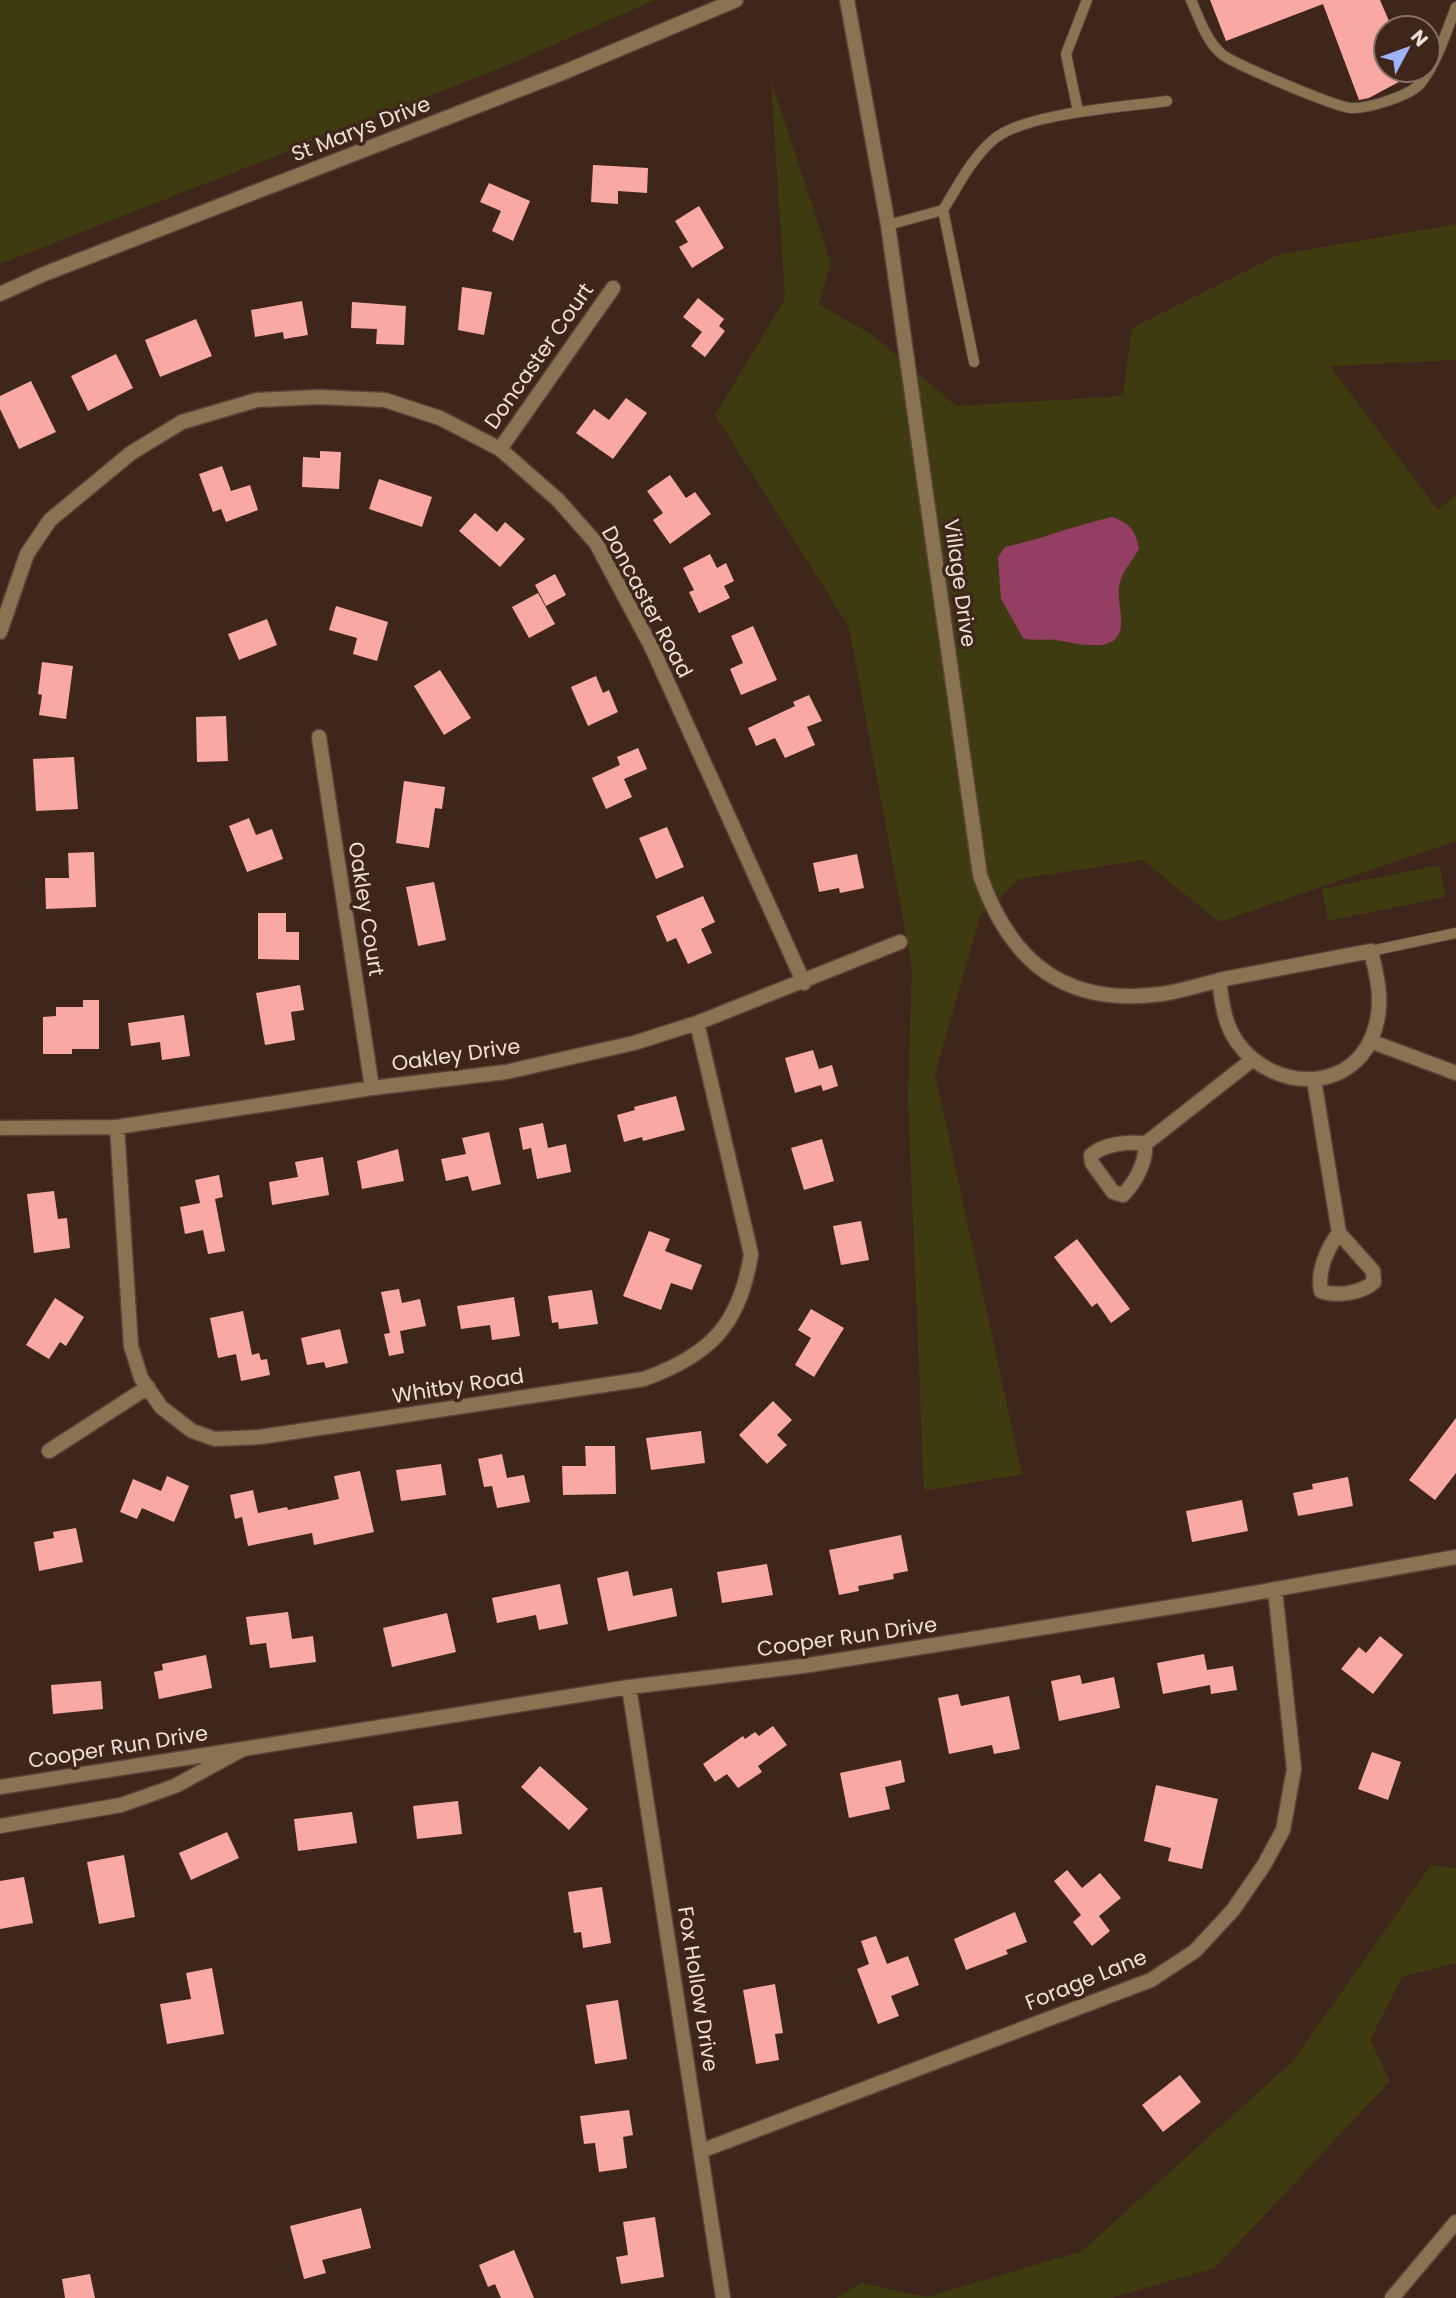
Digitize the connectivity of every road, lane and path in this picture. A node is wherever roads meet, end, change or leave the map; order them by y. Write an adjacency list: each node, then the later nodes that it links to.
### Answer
1 (736, 0): 11 (street, St Marys Drive)
2 (847, 0): 9 (street, Village Drive)
3 (1087, 0): 7 (lane)
4 (1191, 0): 5 (lane)
5 (1456, 7)
6 (1167, 101): 7 (lane)
7 (1078, 111): 8 (lane)
8 (943, 211): 9 (lane); 12 (lane)
9 (888, 225): 19 (street, Village Drive)
10 (613, 288): 13 (street, Doncaster Court)
11 (0, 294)
12 (974, 362)
13 (500, 449): 14 (street, Doncaster Road); 20 (street, Doncaster Road)
14 (0, 632)
15 (319, 737): 26 (street, Oakley Court)
16 (1456, 933): 18 (lane)
17 (900, 942): 20 (street, Oakley Drive)
18 (1371, 951): 19 (street, Village Drive); 22 (street)
19 (1220, 980): 23 (street)
20 (804, 982): 21 (street, Oakley Drive)
21 (697, 1023): 26 (street, Oakley Drive); 31 (street, Whitby Road)
22 (1370, 1041): 24 (street); 25 (street)
23 (1252, 1060): 25 (street); 29 (street)
24 (1456, 1073)
25 (1314, 1080): 30 (street)
26 (372, 1088): 27 (street, Oakley Drive)
27 (117, 1127): 28 (street, Oakley Drive); 31 (street, Whitby Road)
28 (0, 1128)
29 (1145, 1144)
30 (1339, 1233): 30 (street)
31 (148, 1387): 32 (street)
32 (49, 1451)
33 (1456, 1557): 34 (street, Cooper Run Drive)
34 (1275, 1590): 35 (street, Cooper Run Drive); 39 (street, Forage Lane)
35 (629, 1687): 36 (street, Cooper Run Drive); 39 (street, Fox Hollow Drive)
36 (243, 1749): 37 (street, Cooper Run Drive); 38 (street, Cooper Run Drive)
37 (0, 1787)
38 (0, 1826)
39 (701, 2151): 41 (street, Fox Hollow Drive)
40 (1456, 2222): 42 (street)
41 (723, 2298)
42 (1392, 2298)

